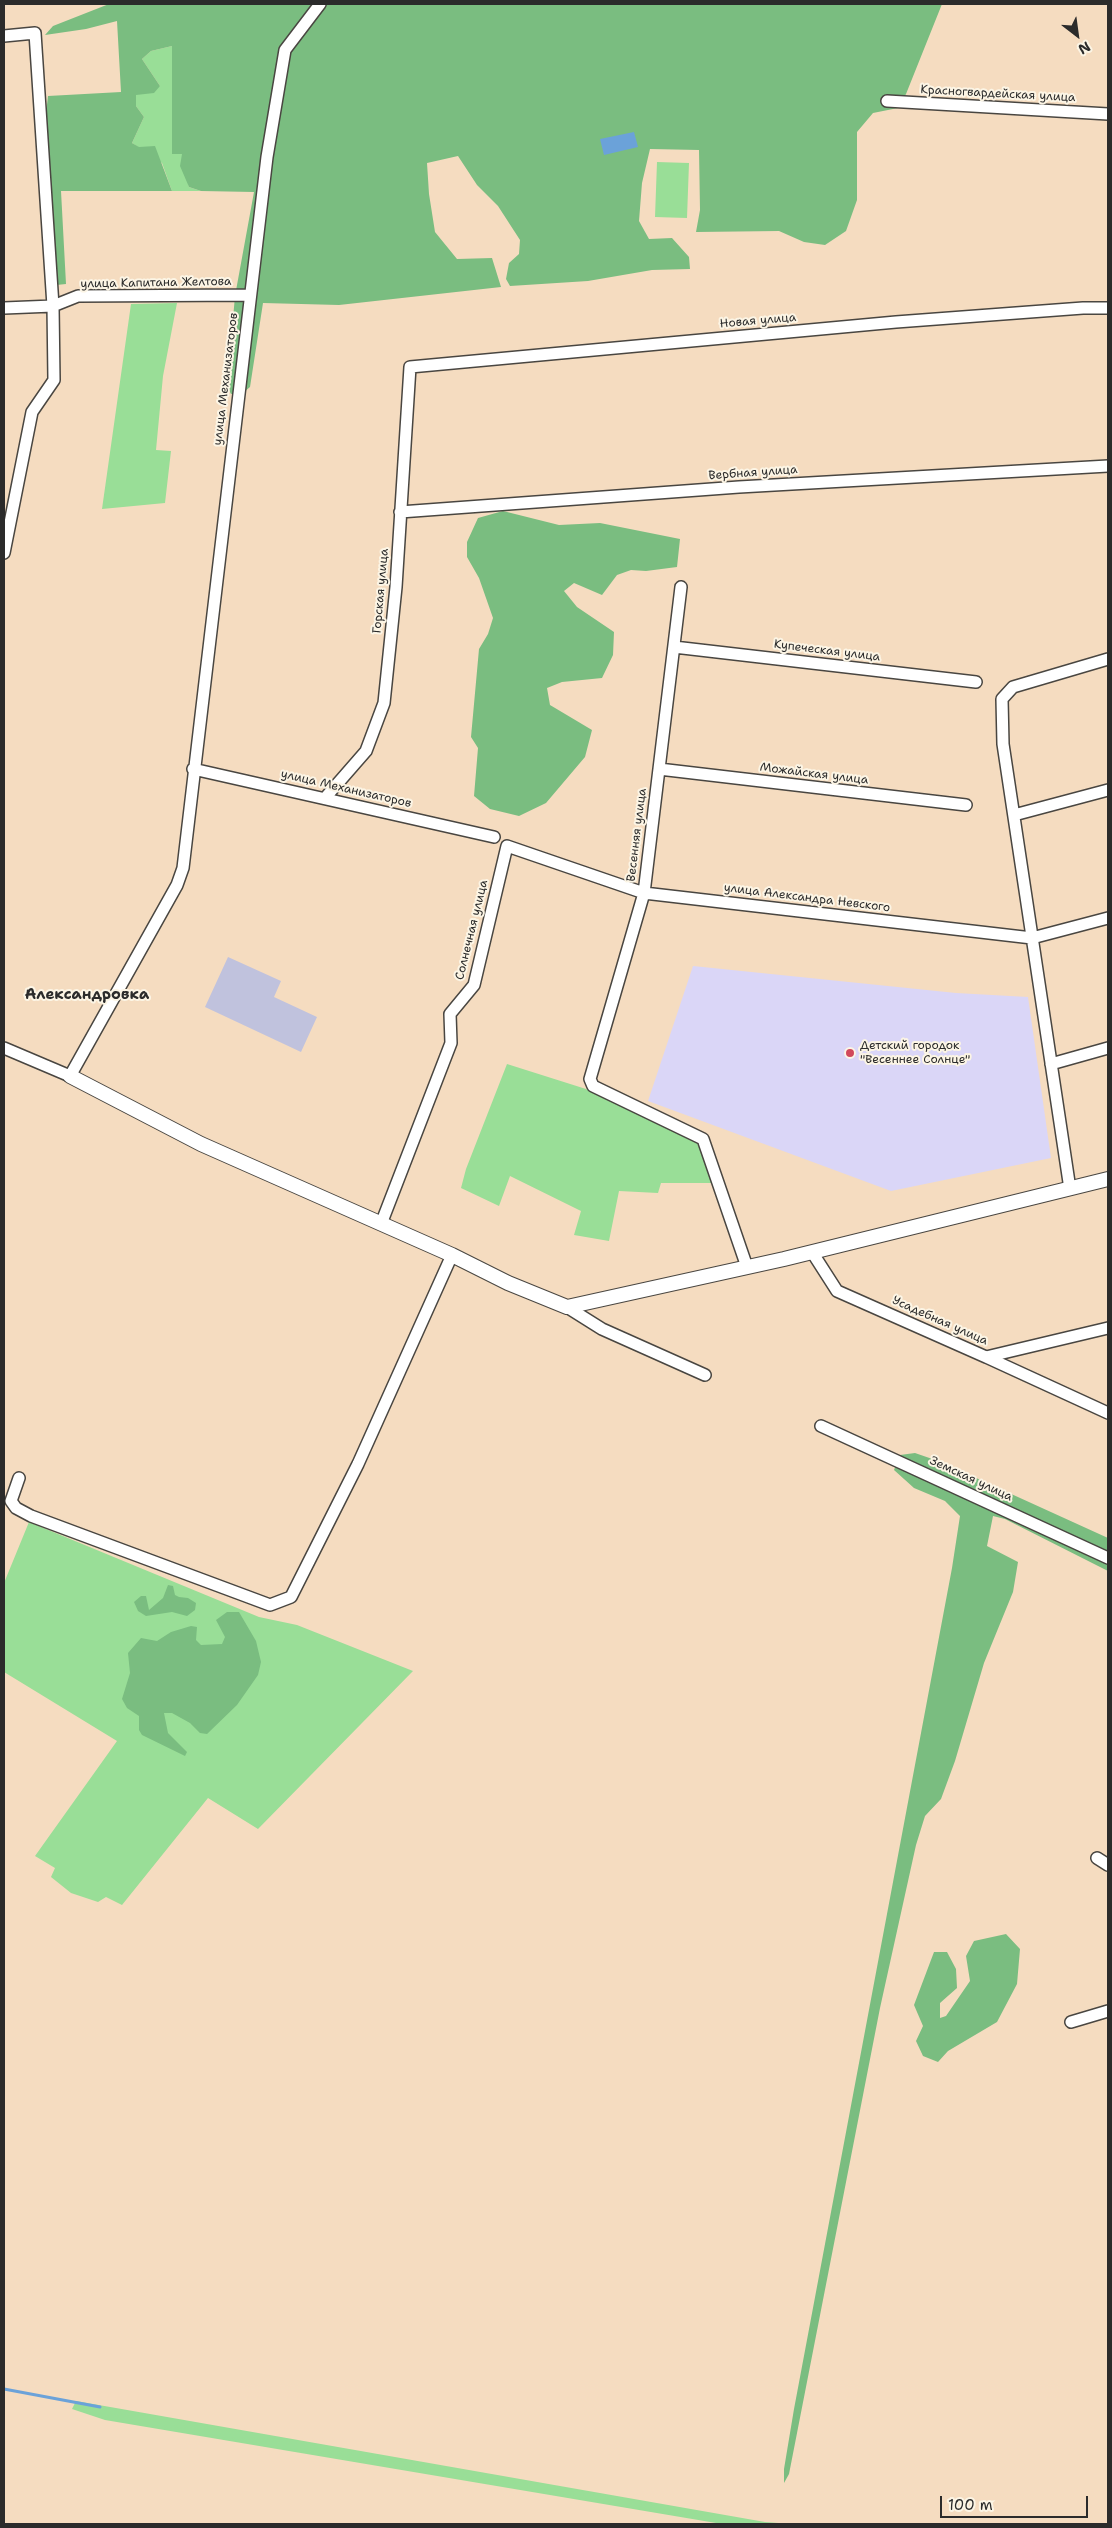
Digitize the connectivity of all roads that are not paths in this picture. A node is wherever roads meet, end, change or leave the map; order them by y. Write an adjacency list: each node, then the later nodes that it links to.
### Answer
1 (320, 4): 5 (street, улица Механизаторов)
2 (4, 36): 6 (street)
3 (887, 101): 4 (street, Красногвардейская улица)
4 (1108, 114)
5 (250, 295): 6 (street, улица Капитана Желтова); 17 (street, улица Механизаторов)
6 (53, 306): 7 (street, улица Капитана Желтова); 12 (street)
7 (4, 308)
8 (1108, 308): 9 (street, Новая улица)
9 (410, 367): 11 (street, Горская улица)
10 (1108, 466): 11 (street, Вербная улица)
11 (400, 512): 20 (street, Горская улица)
12 (4, 553)
13 (681, 588): 14 (street, Весенняя улица)
14 (674, 647): 16 (street, Купеческая улица); 18 (street, Весенняя улица)
15 (1108, 659): 22 (street)
16 (976, 682)
17 (193, 769): 20 (street, улица Механизаторов); 31 (street, улица Механизаторов)
18 (659, 769): 21 (street, Можайская улица); 25 (street, Весенняя улица)
19 (1108, 790): 22 (street)
20 (325, 798): 23 (street, улица Механизаторов)
21 (966, 805)
22 (1014, 815): 27 (street)
23 (494, 837)
24 (507, 846): 25 (street, улица Александра Невского); 34 (street, Солнечная улица)
25 (644, 893): 27 (street, улица Александра Невского); 37 (street, Весенняя улица)
26 (1108, 918): 27 (street, улица Александра Невского)
27 (1032, 938): 30 (street)
28 (4, 1048): 31 (street)
29 (1108, 1048): 30 (street)
30 (1051, 1064): 33 (street)
31 (70, 1076): 34 (street)
32 (1108, 1179): 33 (street)
33 (1070, 1189): 35 (street)
34 (381, 1224): 36 (street)
35 (812, 1252): 37 (street); 40 (street, Усадебная улица)
36 (452, 1255): 38 (street); 44 (street)
37 (747, 1267): 38 (street)
38 (567, 1307): 41 (street)
39 (1108, 1328): 40 (street, Усадебная улица)
40 (986, 1357): 42 (street)
41 (705, 1375)
42 (1108, 1413)
43 (821, 1426): 45 (street, Земская улица)
44 (19, 1478)
45 (1108, 1558)
46 (1097, 1858): 47 (street)
47 (1108, 1865)
48 (1108, 2011): 49 (street)
49 (1071, 2022)

